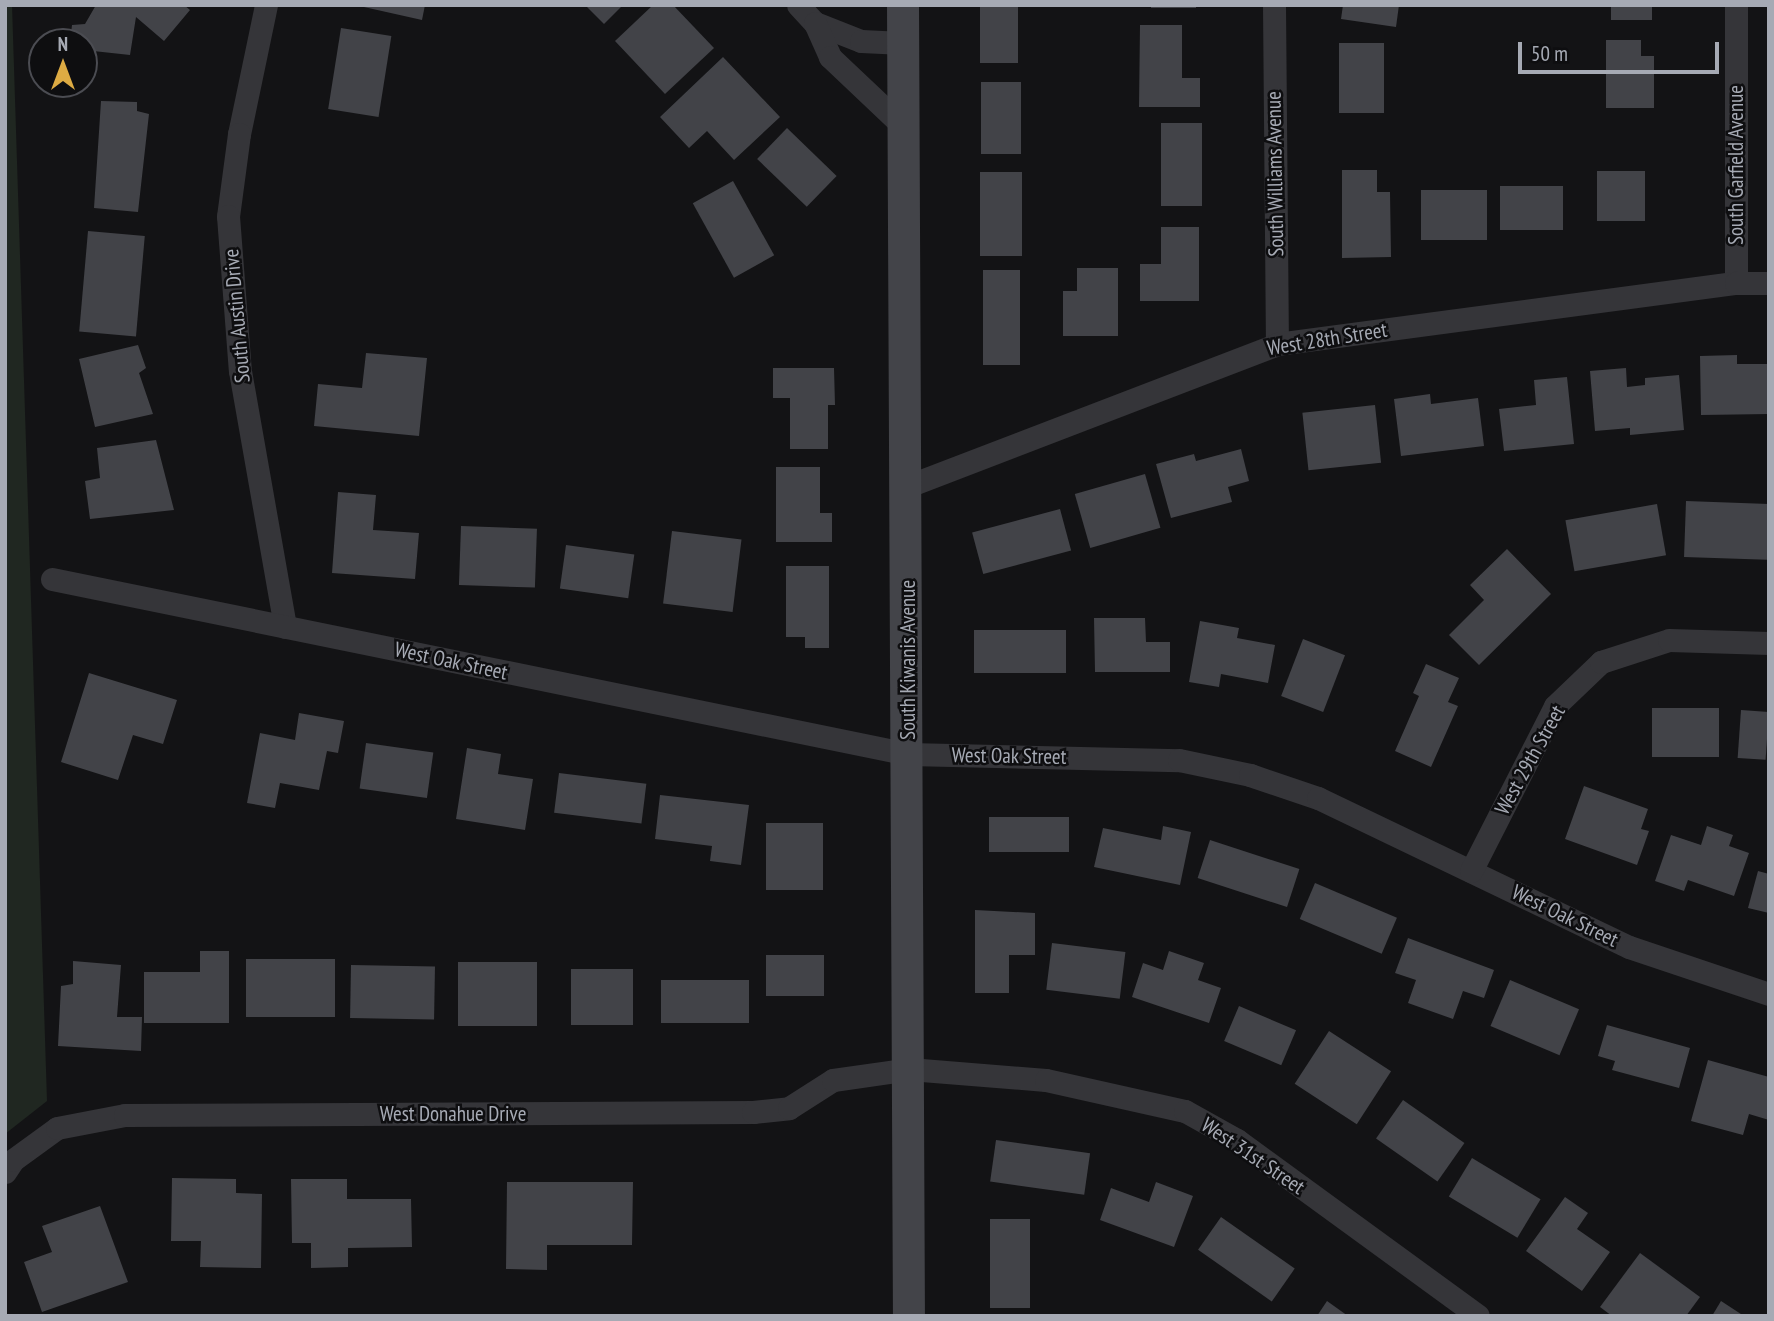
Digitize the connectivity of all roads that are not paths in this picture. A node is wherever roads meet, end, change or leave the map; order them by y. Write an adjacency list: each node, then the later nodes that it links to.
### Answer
1 (266, 5): 14 (street, South Austin Drive)
2 (798, 5): 6 (street)
3 (903, 5): 7 (main road, South Kiwanis Avenue)
4 (1274, 5): 11 (street, South Williams Avenue)
5 (1736, 5): 9 (street, South Garfield Avenue)
6 (815, 23): 7 (street); 8 (street)
7 (903, 43): 8 (main road, South Kiwanis Avenue)
8 (904, 127): 12 (main road, South Kiwanis Avenue)
9 (1736, 283): 10 (street, West 28th Street); 11 (street, West 28th Street)
10 (1769, 283)
11 (1277, 344): 12 (street, West 28th Street)
12 (908, 486): 16 (main road, South Kiwanis Avenue)
13 (52, 579): 14 (street, West Oak Street)
14 (285, 626): 16 (street, West Oak Street)
15 (1769, 643): 17 (street, West 29th Street)
16 (908, 754): 17 (street, West Oak Street); 19 (main road, South Kiwanis Avenue)
17 (1471, 871): 18 (street, West Oak Street)
18 (1769, 994)
19 (909, 1069): 20 (street, West Donahue Drive); 21 (main road, South Kiwanis Avenue); 22 (street, West 31st Street)
20 (5, 1172)
21 (909, 1316)
22 (1478, 1316)

